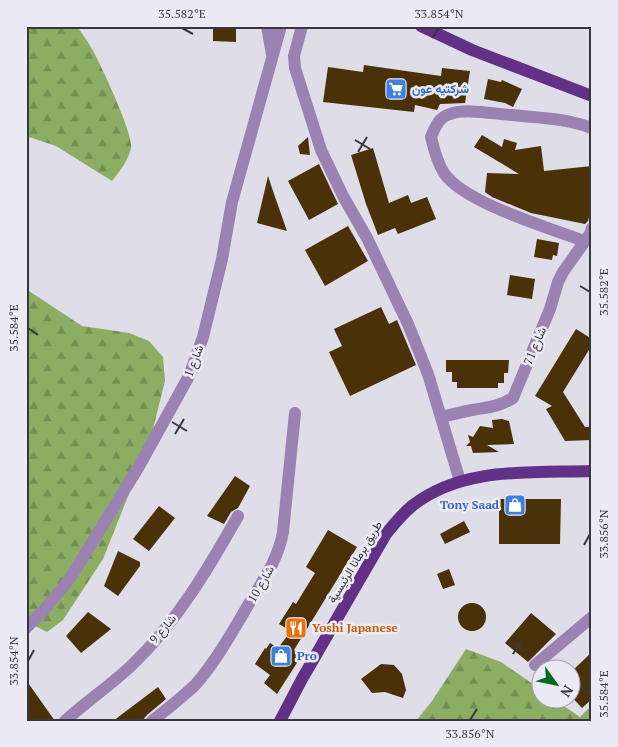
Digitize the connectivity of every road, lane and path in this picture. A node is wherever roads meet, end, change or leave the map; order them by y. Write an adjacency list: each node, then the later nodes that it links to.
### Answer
1 (266, 26): 5 (street)
2 (281, 26): 5 (street, شارع 1)
3 (302, 26): 11 (street)
4 (421, 26): 6 (main road)
5 (272, 55): 16 (street, شارع 1)
6 (592, 96)
7 (592, 128): 9 (street)
8 (592, 228): 9 (street, شارع 71)
9 (584, 241): 11 (street, شارع 71)
10 (295, 413): 19 (street, شارع 10)
11 (441, 418): 13 (street)
12 (592, 471): 13 (main road, طريق برمانا الرئيسية)
13 (460, 481): 20 (main road, طريق برمانا الرئيسية)
14 (238, 516): 18 (street, شارع 9)
15 (592, 617): 17 (street)
16 (26, 628)
17 (542, 660)
18 (65, 721)
19 (152, 721)
20 (280, 721)

